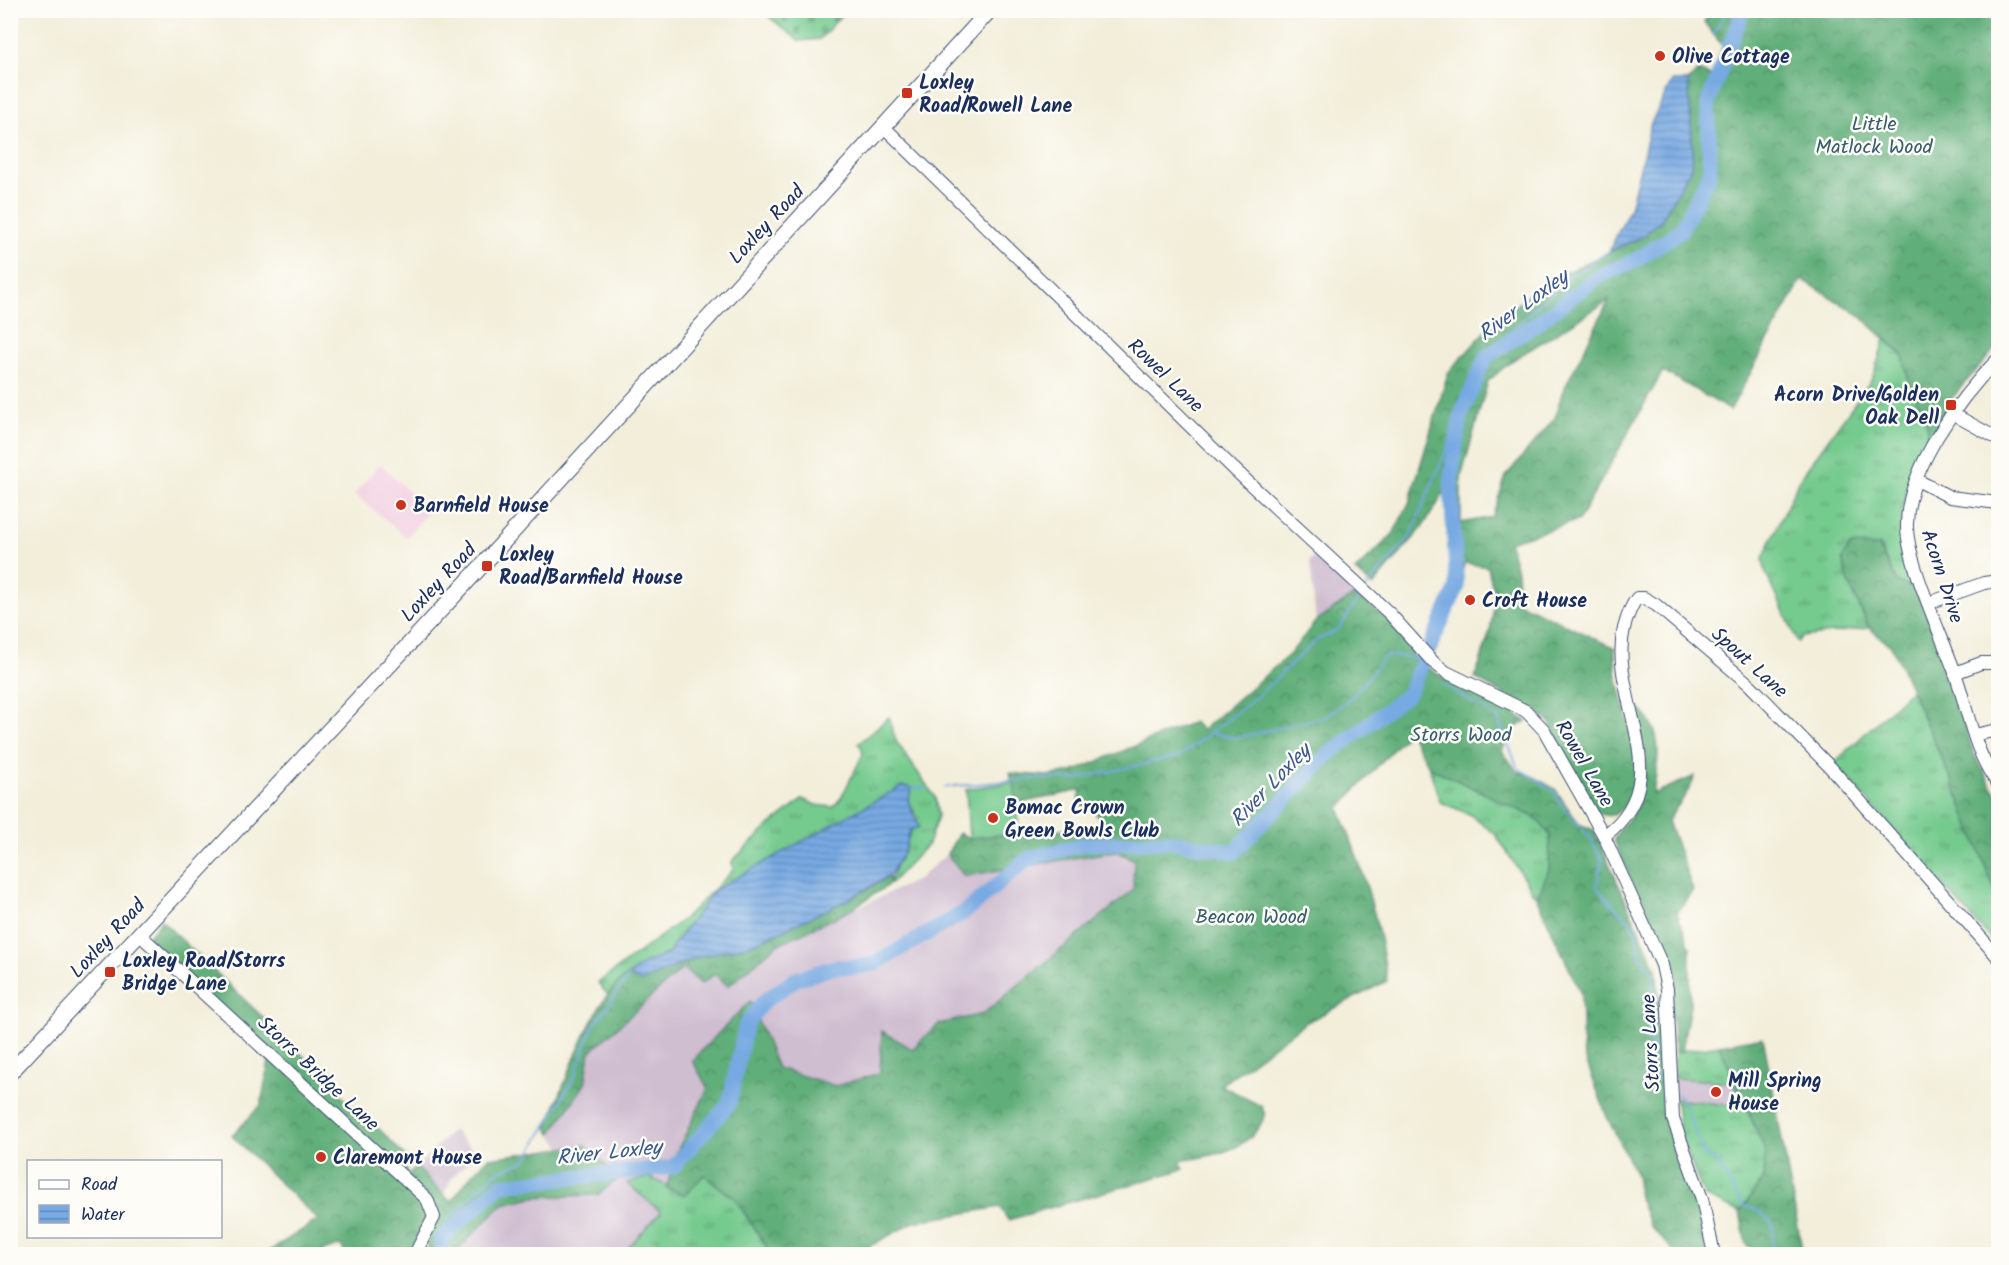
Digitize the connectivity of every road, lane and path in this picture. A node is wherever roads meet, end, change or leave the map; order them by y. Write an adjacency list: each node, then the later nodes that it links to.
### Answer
1 (990, 10): 2 (main road, Loxley Road)
2 (884, 127): 15 (street, Rowel Lane); 16 (main road, Loxley Road)
3 (1998, 359): 4 (street, Acorn Drive)
4 (1953, 414): 5 (street); 6 (street, Acorn Drive)
5 (1998, 439)
6 (1917, 480): 7 (street); 9 (street, Acorn Drive)
7 (1998, 503)
8 (1998, 581): 9 (street)
9 (1929, 603): 11 (street, Acorn Drive)
10 (1998, 663): 11 (street)
11 (1955, 673): 13 (street, Acorn Drive)
12 (1998, 730): 13 (street)
13 (1974, 735): 14 (street, Acorn Drive)
14 (1998, 784)
15 (1604, 836): 17 (street, Spout Lane); 20 (street, Storrs Lane)
16 (139, 934): 18 (main road, Loxley Road); 19 (street, Storrs Bridge Lane)
17 (1998, 957)
18 (10, 1073)
19 (415, 1254)
20 (1714, 1254)

